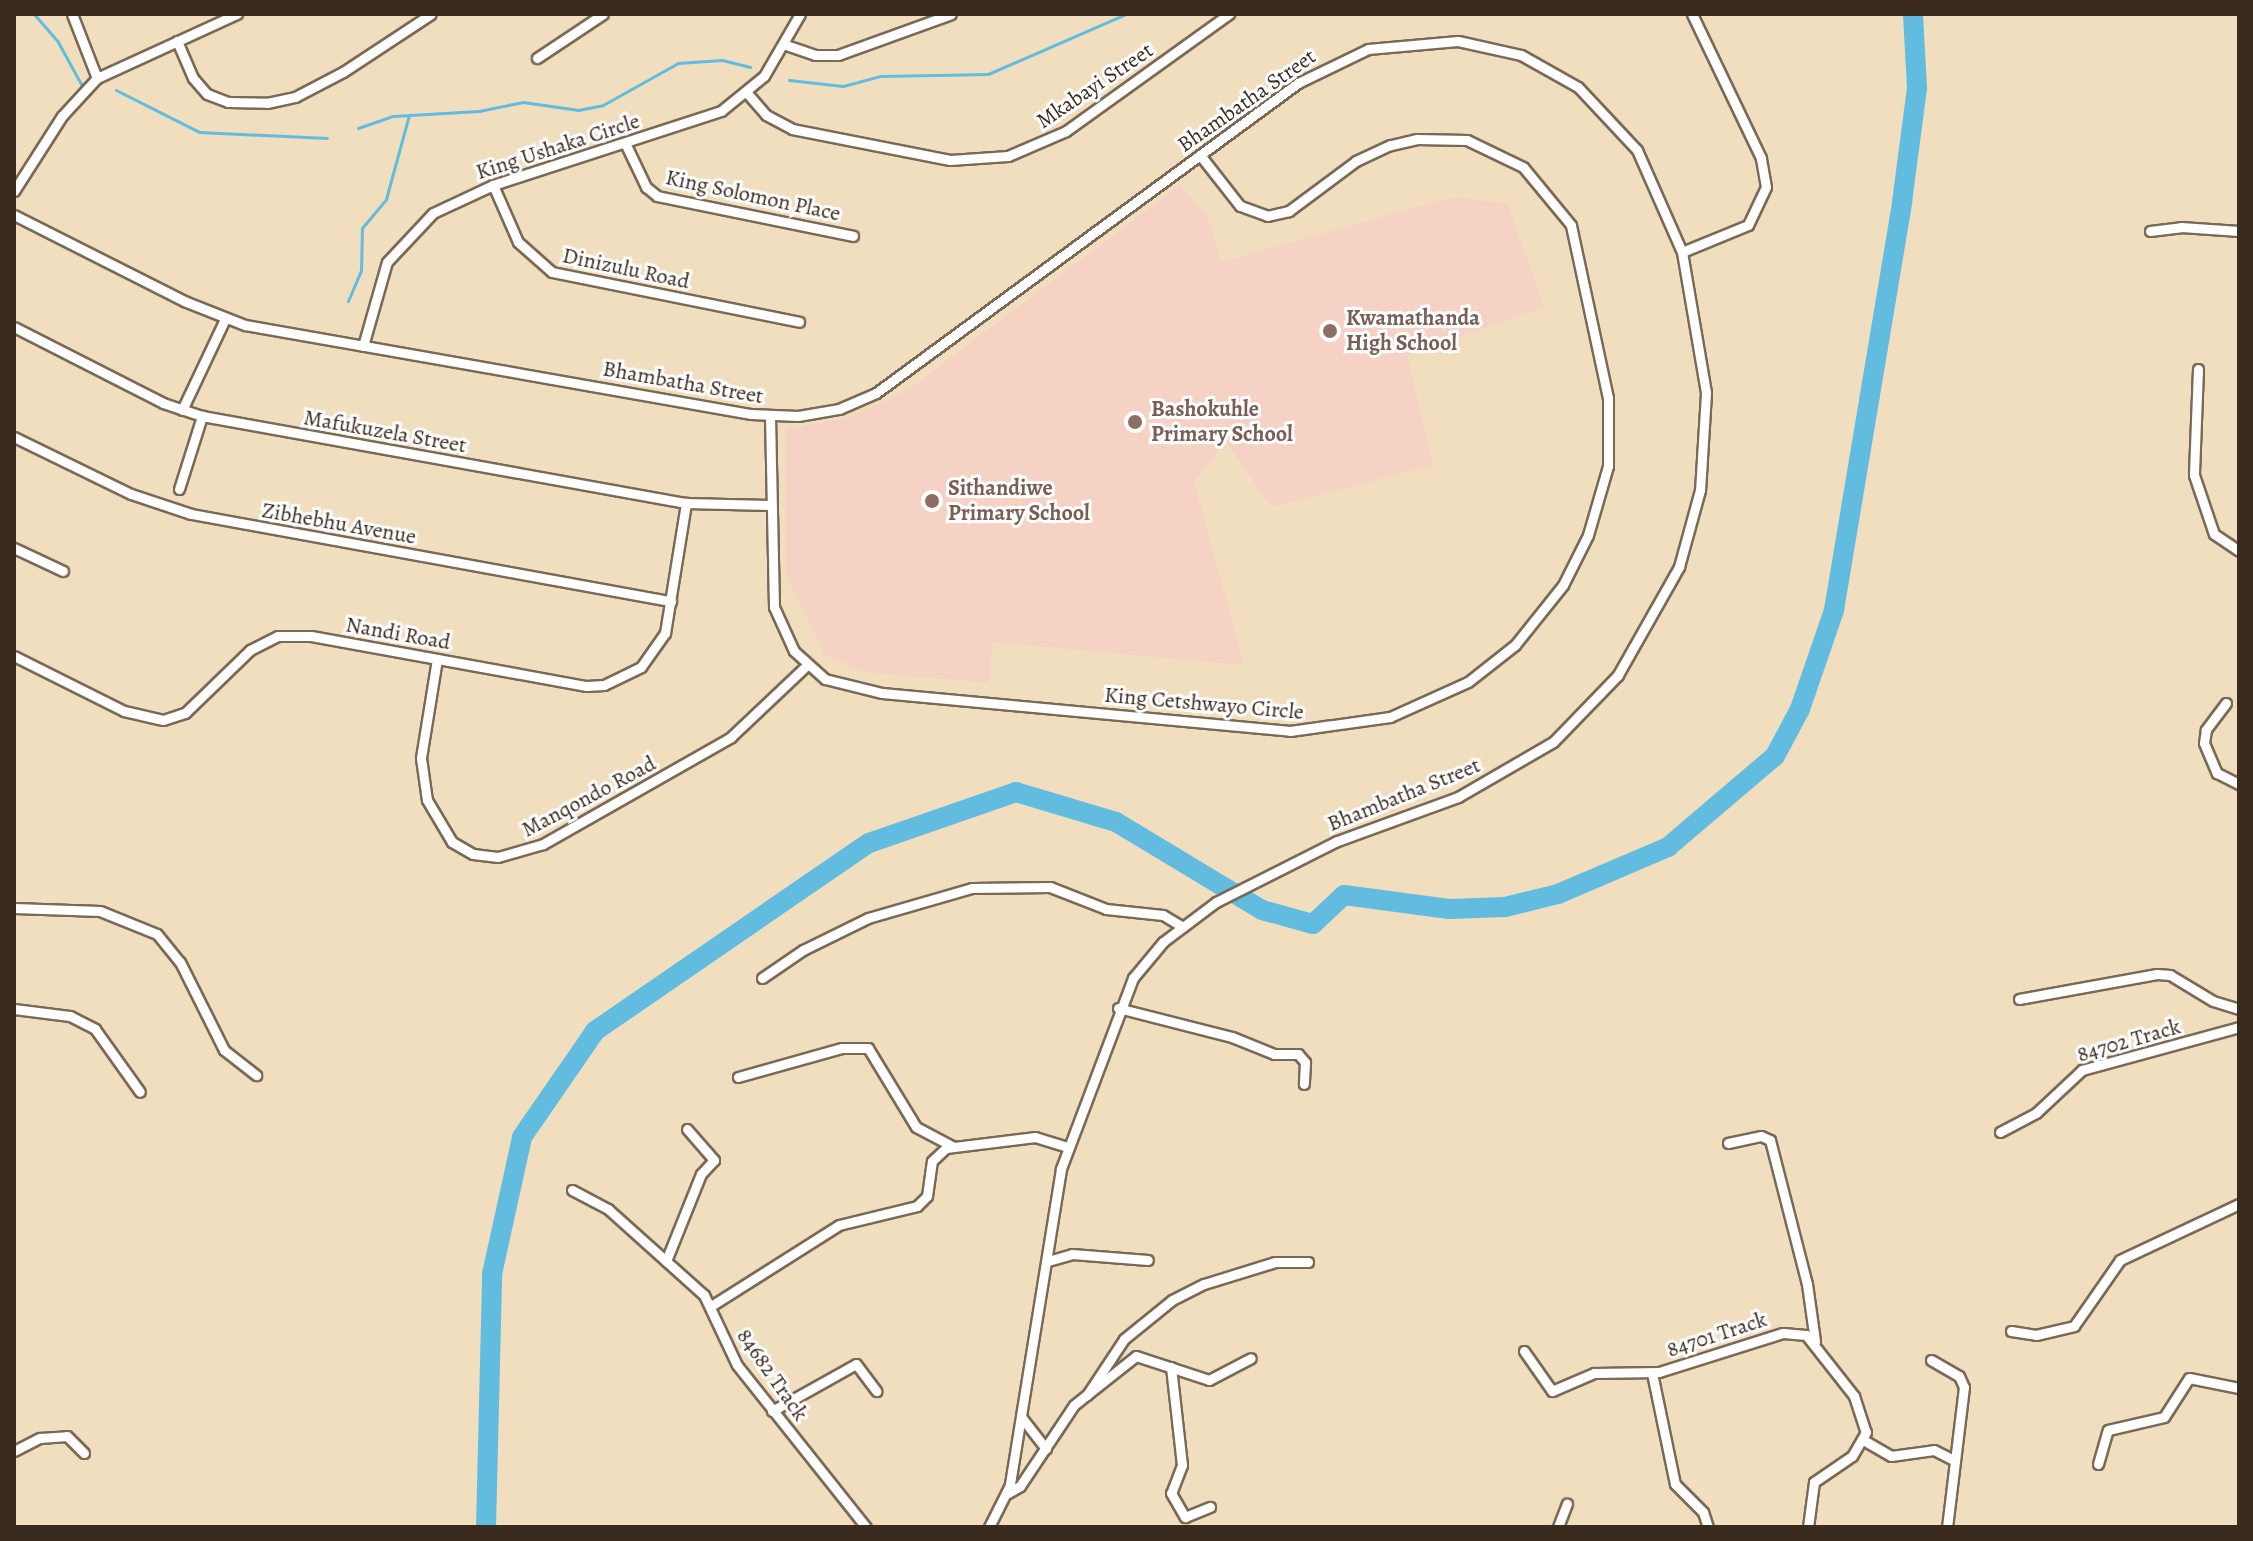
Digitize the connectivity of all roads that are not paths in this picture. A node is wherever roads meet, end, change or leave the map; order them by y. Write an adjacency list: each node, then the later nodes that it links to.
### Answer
1 (72, 14): 12 (street)
2 (237, 14): 9 (street)
3 (431, 14): 9 (street)
4 (603, 14): 11 (street)
5 (800, 14): 10 (street, King Ushaka Circle)
6 (951, 14): 10 (street)
7 (1229, 14): 13 (street, Mkabayi Street)
8 (1692, 14): 22 (street)
9 (177, 41): 12 (street)
10 (786, 45): 13 (street, King Ushaka Circle)
11 (537, 58)
12 (97, 78): 17 (street)
13 (747, 93): 14 (street, King Ushaka Circle)
14 (626, 145): 16 (street, King Ushaka Circle); 21 (street, King Solomon Place)
15 (1200, 155): 22 (street, Bhambatha Street); 30 (street, Bhambatha Street); 41 (street, King Cetshwayo Circle)
16 (493, 185): 24 (street, Dinizulu Road); 26 (street, King Ushaka Circle)
17 (14, 191)
18 (14, 215): 23 (street, Bhambatha Street)
19 (2150, 231): 20 (street)
20 (2239, 231)
21 (853, 236)
22 (1682, 252): 45 (street, Bhambatha Street)
23 (225, 319): 26 (street, Bhambatha Street); 28 (street)
24 (799, 322)
25 (14, 327): 28 (street, Mafukuzela Street)
26 (363, 346): 30 (street, Bhambatha Street)
27 (2198, 369): 36 (street)
28 (182, 410): 29 (street, Mafukuzela Street)
29 (202, 416): 32 (street); 33 (street, Mafukuzela Street)
30 (770, 416): 34 (street)
31 (14, 437): 38 (street, Zibhebhu Avenue)
32 (179, 489)
33 (686, 503): 34 (street, Mafukuzela Street); 38 (street, Nandi Road)
34 (769, 505): 41 (street)
35 (14, 548): 37 (street)
36 (2239, 551)
37 (63, 571)
38 (671, 601): 40 (street, Nandi Road)
39 (14, 656): 40 (street, Nandi Road)
40 (437, 659): 41 (street, Manqondo Road)
41 (805, 667)
42 (2226, 703): 43 (street)
43 (2239, 784)
44 (14, 908): 52 (street)
45 (1179, 930): 46 (street); 48 (street, Bhambatha Street)
46 (762, 978)
47 (2019, 999): 50 (street)
48 (1118, 1008): 54 (street); 60 (street, Bhambatha Street)
49 (14, 1009): 55 (street)
50 (2239, 1009)
51 (2239, 1027): 57 (street, 84702 Track)
52 (256, 1075)
53 (738, 1077): 59 (street)
54 (1304, 1084)
55 (140, 1092)
56 (687, 1129): 64 (street)
57 (2000, 1132)
58 (1728, 1143): 69 (street)
59 (952, 1146): 60 (street); 67 (street)
60 (1067, 1147): 65 (street, Bhambatha Street)
61 (572, 1190): 64 (street, 84682 Track)
62 (2239, 1204): 68 (street)
63 (1148, 1260): 65 (street)
64 (666, 1261): 67 (street, 84682 Track)
65 (1048, 1261): 79 (street, Bhambatha Street)
66 (1308, 1262): 77 (street)
67 (711, 1306): 78 (street, 84682 Track)
68 (2011, 1331)
69 (1815, 1341): 74 (street, 84701 Track); 80 (street)
70 (1524, 1351): 74 (street, 84701 Track)
71 (1251, 1358): 73 (street)
72 (1931, 1360): 84 (street)
73 (1171, 1367): 77 (street); 88 (street)
74 (1652, 1373): 92 (street)
75 (2239, 1388): 85 (street)
76 (876, 1391): 78 (street)
77 (1087, 1395): 81 (street)
78 (772, 1411): 89 (street, 84682 Track)
79 (1022, 1418): 81 (street); 86 (street, Bhambatha Street)
80 (1865, 1441): 84 (street); 93 (street)
81 (1046, 1449): 86 (street)
82 (14, 1451): 83 (street)
83 (84, 1453)
84 (1954, 1460): 94 (street)
85 (2098, 1464)
86 (1008, 1493): 90 (street)
87 (1567, 1504): 91 (street)
88 (1210, 1507)
89 (866, 1527)
90 (989, 1527)
91 (1558, 1527)
92 (1708, 1527)
93 (1808, 1527)
94 (1947, 1527)

